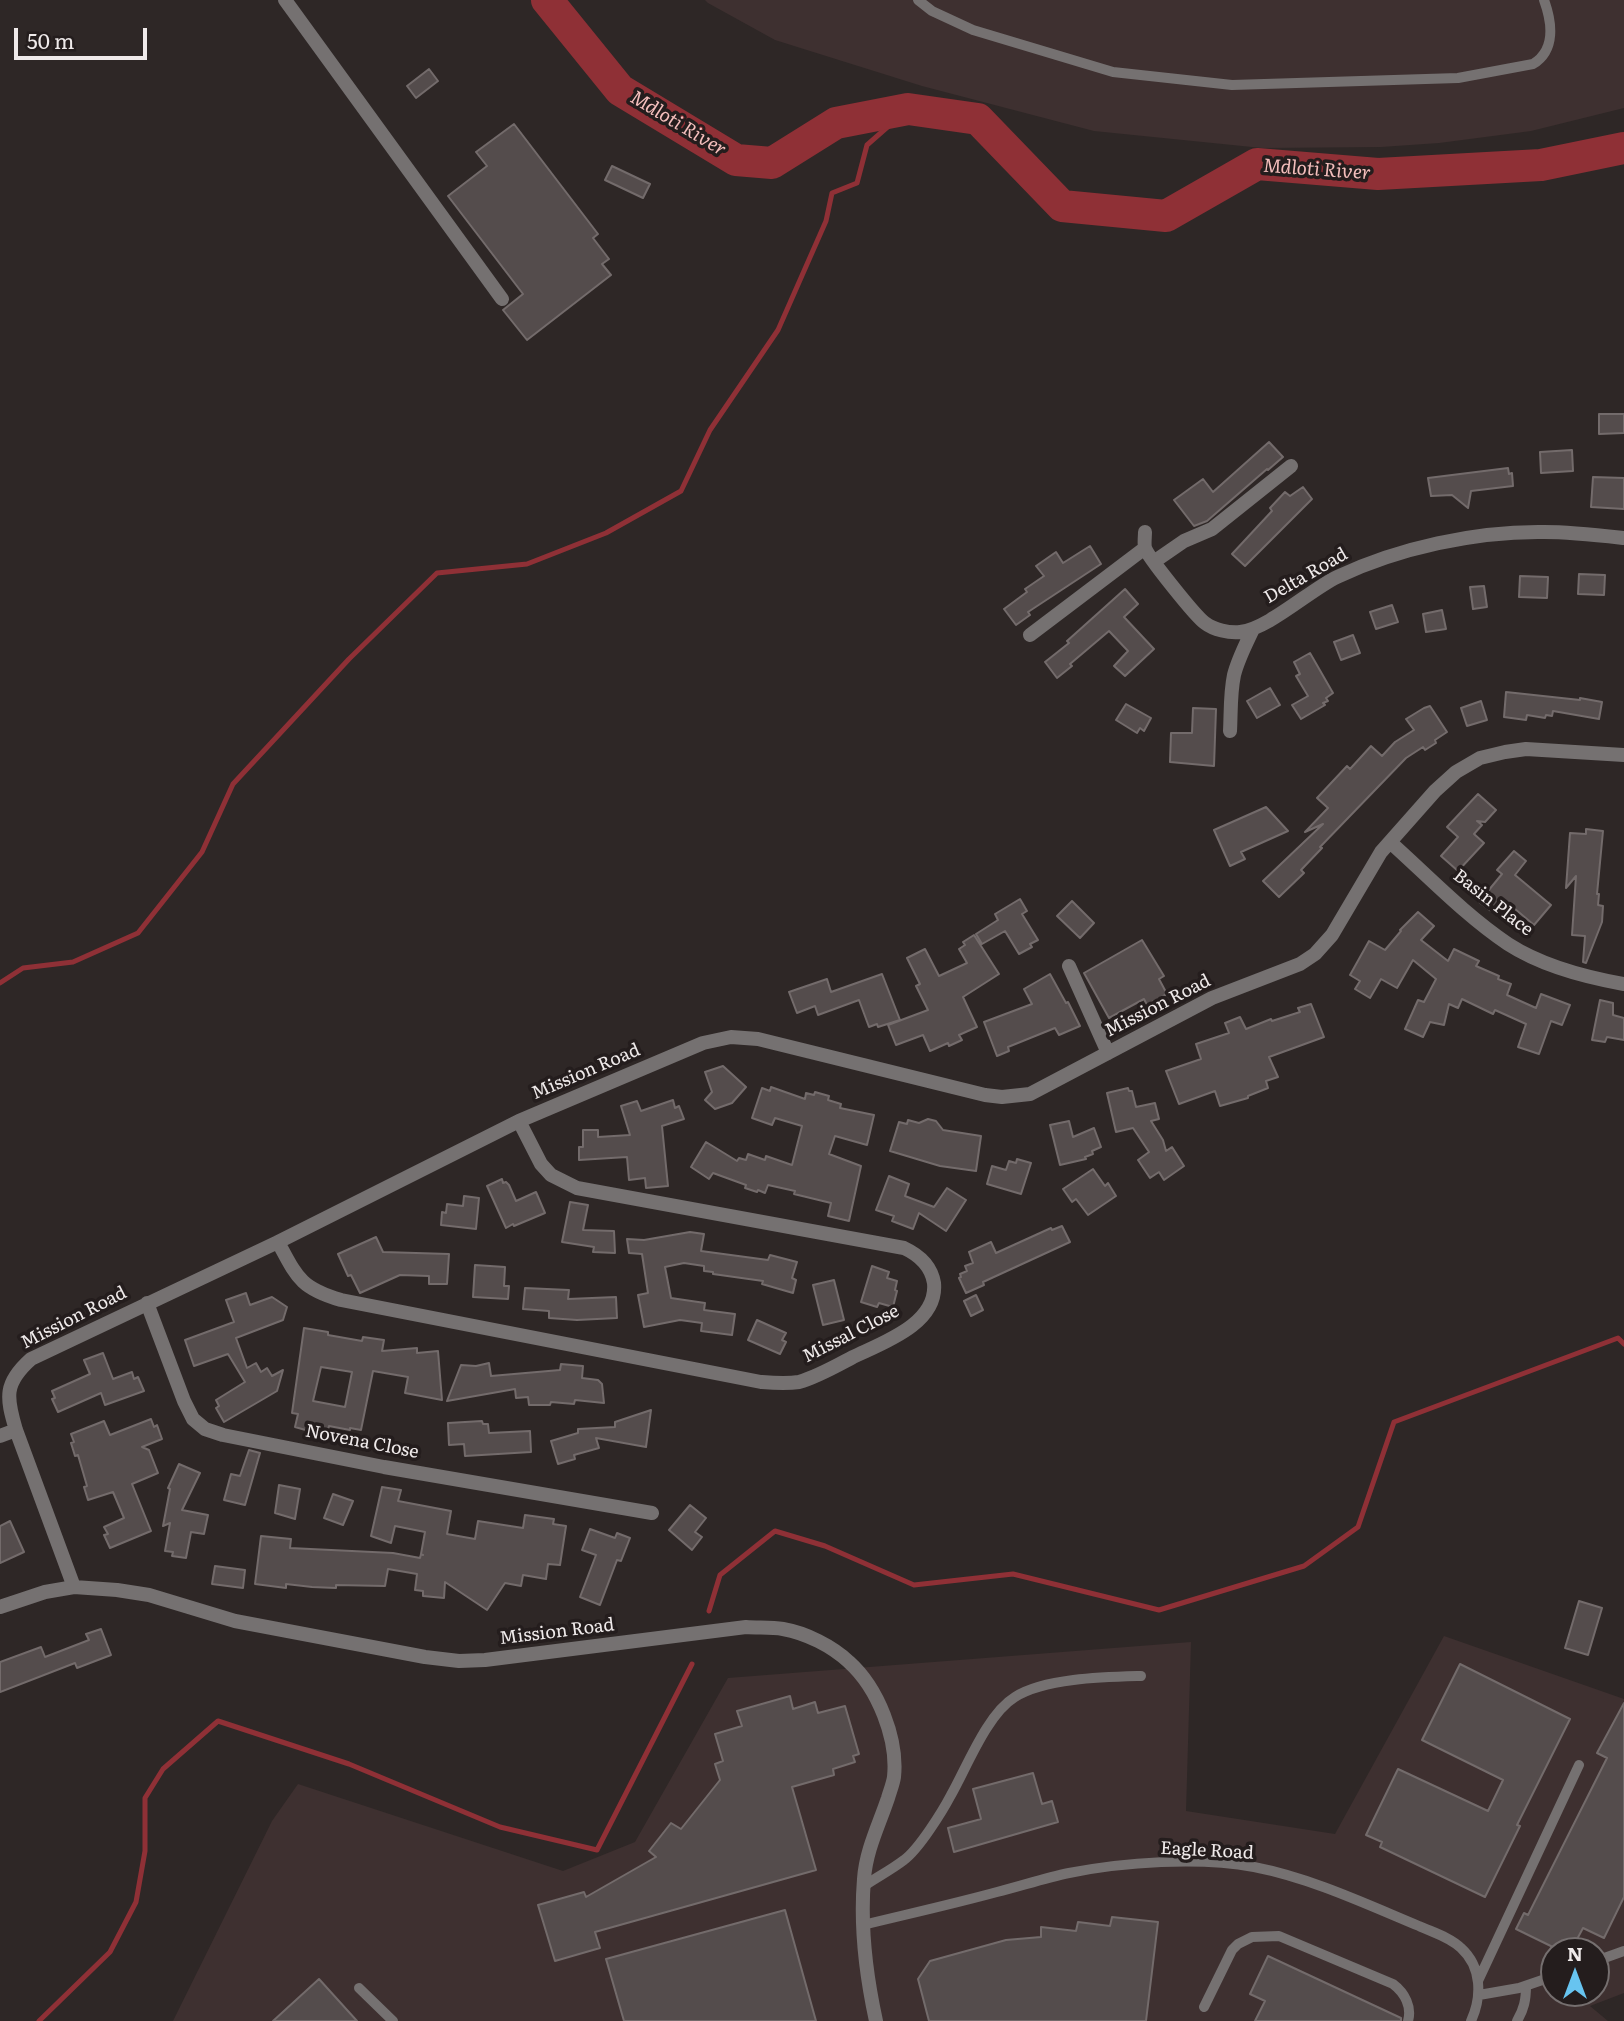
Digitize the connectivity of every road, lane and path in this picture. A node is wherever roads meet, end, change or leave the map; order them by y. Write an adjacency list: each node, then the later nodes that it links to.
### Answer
1 (285, 0): 4 (street)
2 (918, 0): 3 (lane)
3 (1547, 4)
4 (502, 299)
5 (1291, 466): 9 (street)
6 (1145, 532): 8 (street)
7 (1624, 538): 10 (street, Delta Road)
8 (1145, 548): 9 (street); 11 (street)
9 (1155, 561): 10 (street)
10 (1253, 629): 12 (street)
11 (1030, 635)
12 (1230, 731)
13 (1624, 755): 14 (street, Mission Road)
14 (1390, 842): 16 (street, Basin Place); 17 (street, Mission Road)
15 (1069, 966): 17 (street)
16 (1624, 984)
17 (1108, 1053): 18 (street, Mission Road)
18 (519, 1121): 19 (street, Mission Road); 19 (street, Missal Close)
19 (278, 1242): 20 (street, Mission Road)
20 (147, 1303): 21 (street, Mission Road); 23 (street, Novena Close)
21 (16, 1430): 22 (street); 24 (street, Mission Road)
22 (0, 1436)
23 (652, 1513)
24 (74, 1587): 25 (street); 28 (street, Mission Road)
25 (0, 1607)
26 (1141, 1676): 28 (lane)
27 (1579, 1765): 30 (lane)
28 (863, 1886): 29 (street, Mission Road)
29 (863, 1925): 30 (lane, Eagle Road); 37 (street, Mission Road)
30 (1478, 1981): 34 (lane, Eagle Road)
31 (1540, 1981): 32 (lane)
32 (1526, 1986): 34 (lane); 40 (lane)
33 (359, 1988): 36 (lane)
34 (1479, 1995): 39 (lane, Eagle Road)
35 (1203, 2007): 38 (lane)
36 (393, 2021)
37 (876, 2021)
38 (1408, 2021)
39 (1471, 2021)
40 (1517, 2021)

